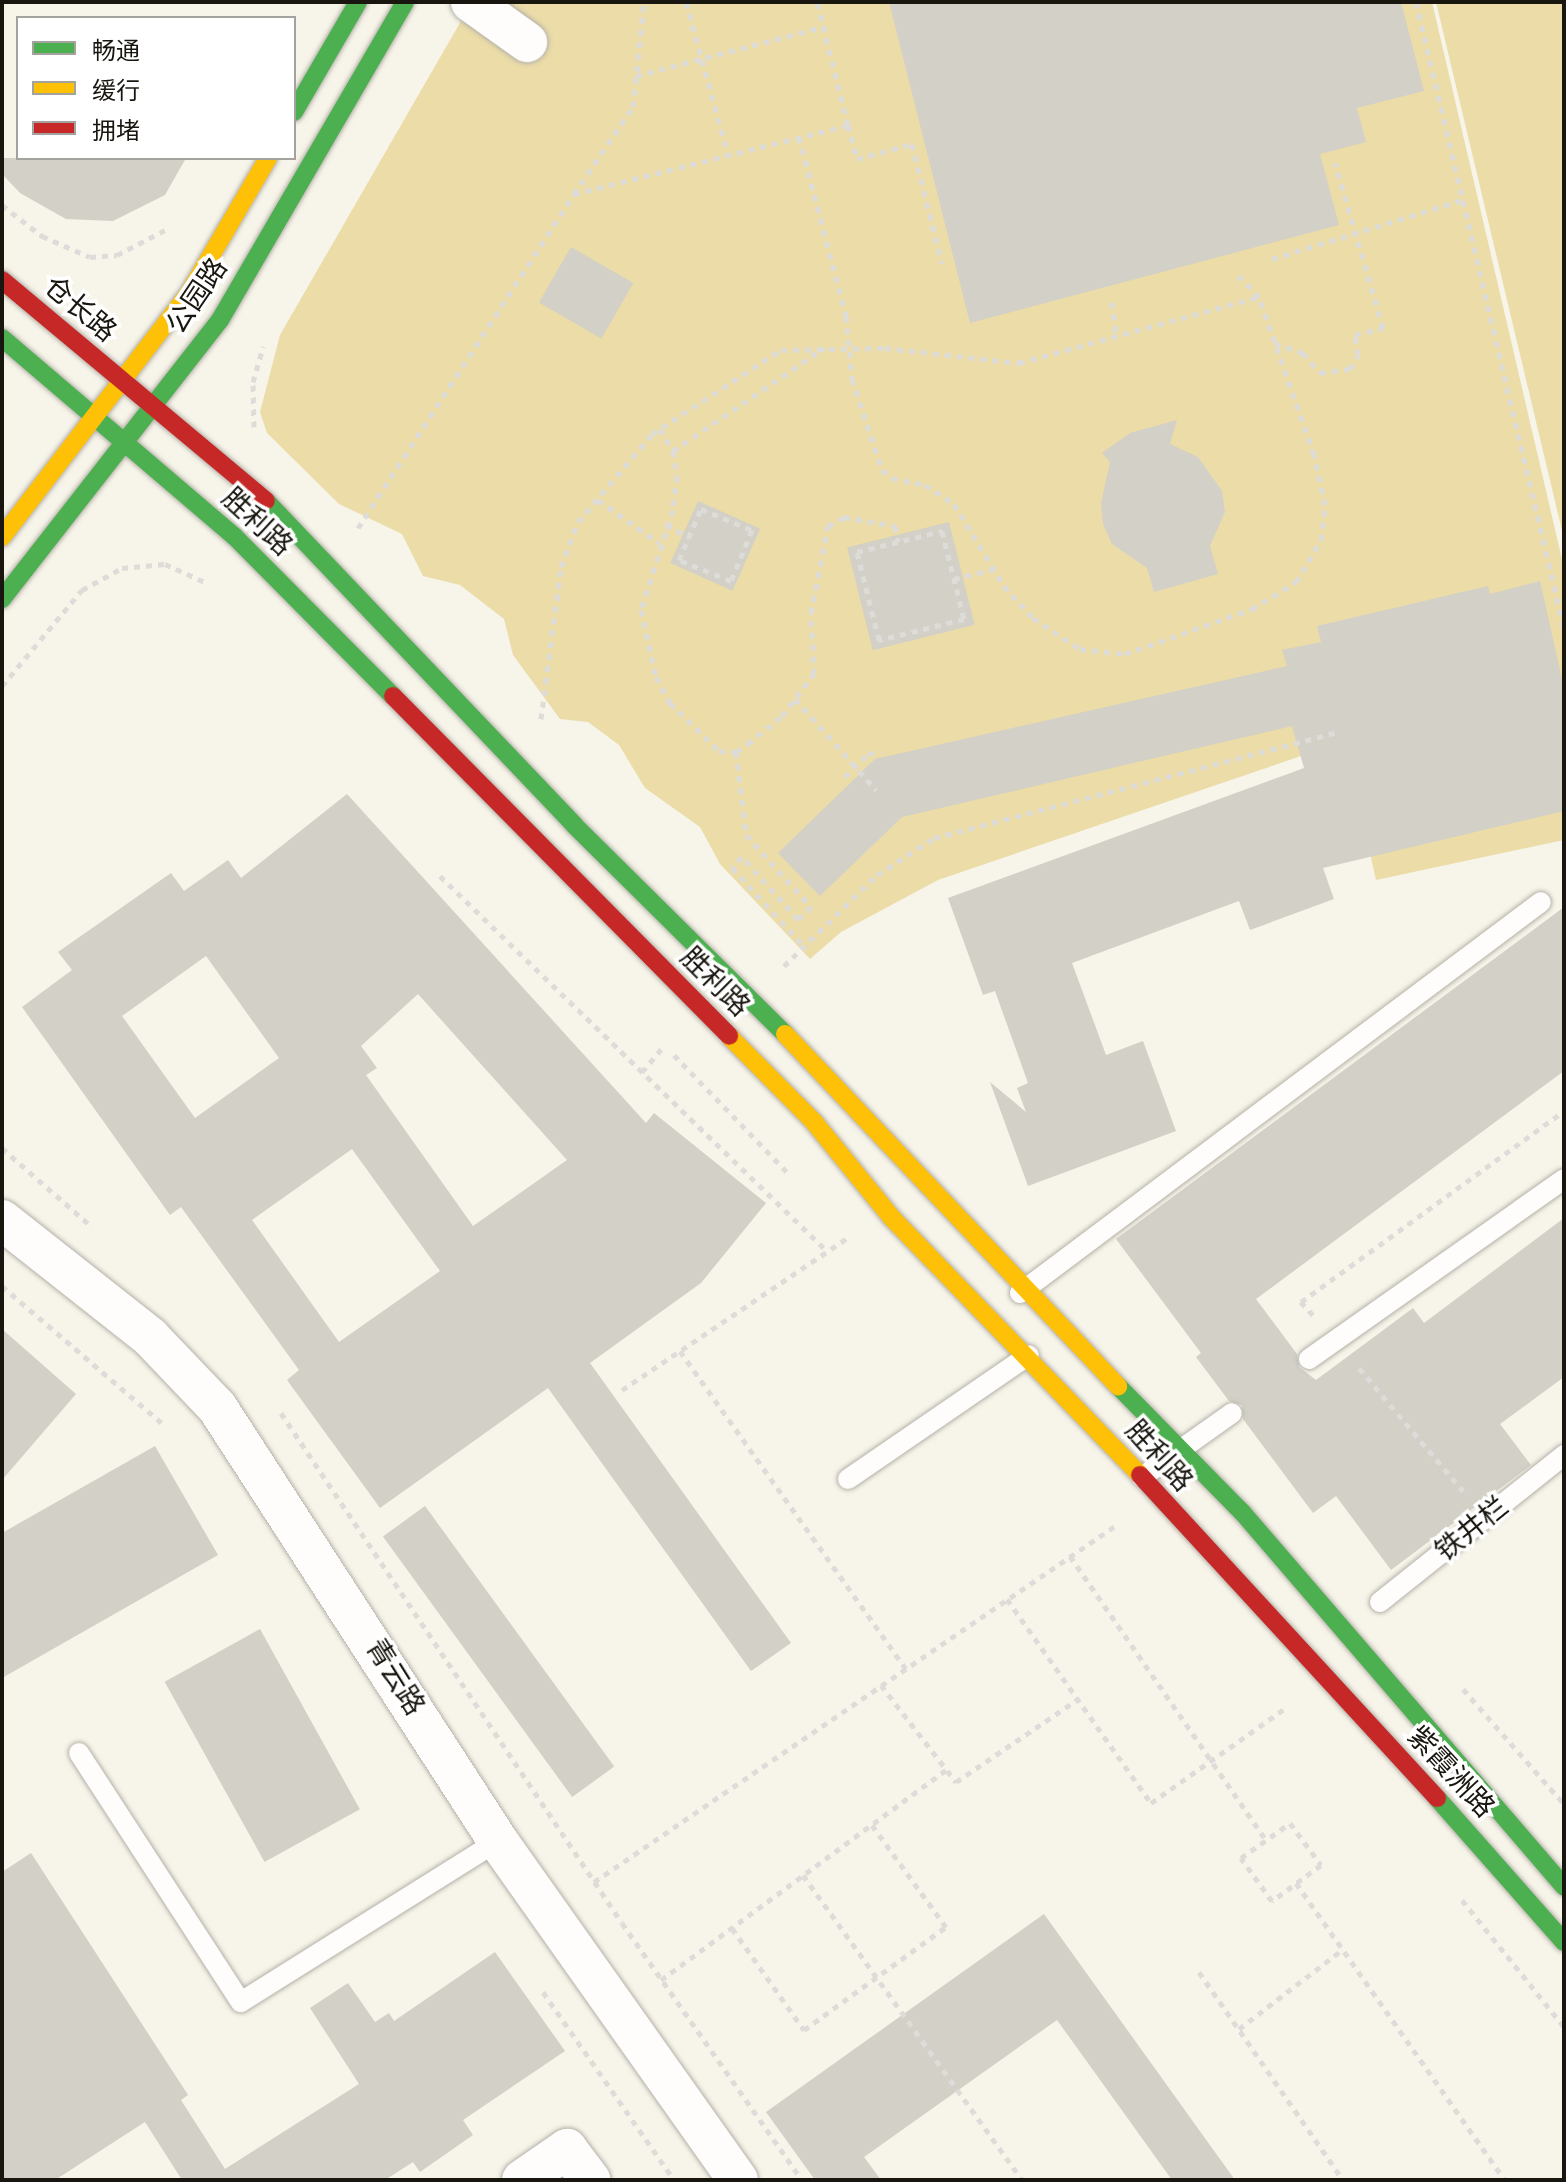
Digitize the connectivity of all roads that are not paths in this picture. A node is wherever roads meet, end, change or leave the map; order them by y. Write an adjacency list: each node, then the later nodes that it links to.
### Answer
1 (358, 2): 5 (street)
2 (405, 2): 10 (street, 公园路)
3 (471, 2): 4 (street)
4 (527, 42)
5 (296, 109)
6 (267, 160): 9 (street, 公园路)
7 (6, 291): 9 (street, 仓长路)
8 (2, 338): 11 (street, 胜利路)
9 (122, 381): 10 (street, 胜利路); 11 (street, 公园路)
10 (152, 406): 12 (street, 公园路); 18 (street, 胜利路)
11 (94, 417): 12 (street, 胜利路); 13 (street, 公园路)
12 (124, 443): 14 (street, 公园路); 19 (street, 胜利路)
13 (2, 537)
14 (2, 599)
15 (1541, 902): 18 (lane)
16 (1564, 1179): 22 (lane)
17 (2, 1220): 32 (street, 青云路)
18 (1024, 1289): 19 (lane); 20 (street, 胜利路)
19 (988, 1317): 21 (street, 胜利路)
20 (1065, 1330): 21 (lane); 24 (street, 胜利路)
21 (1027, 1357): 26 (street, 胜利路); 27 (lane)
22 (1309, 1359)
23 (1232, 1413): 24 (lane)
24 (1183, 1448): 26 (lane); 29 (street, 胜利路)
25 (1564, 1455): 28 (lane, 铁井栏)
26 (1142, 1477): 30 (street, 胜利路)
27 (848, 1479)
28 (1380, 1602)
29 (1334, 1614): 33 (street, 紫霞洲路)
30 (1292, 1645): 34 (street, 紫霞洲路)
31 (79, 1753): 32 (lane)
32 (498, 1841): 37 (street, 青云路)
33 (1564, 1887)
34 (1564, 1942)
35 (522, 2180): 36 (street)
36 (590, 2180)
37 (738, 2180)

